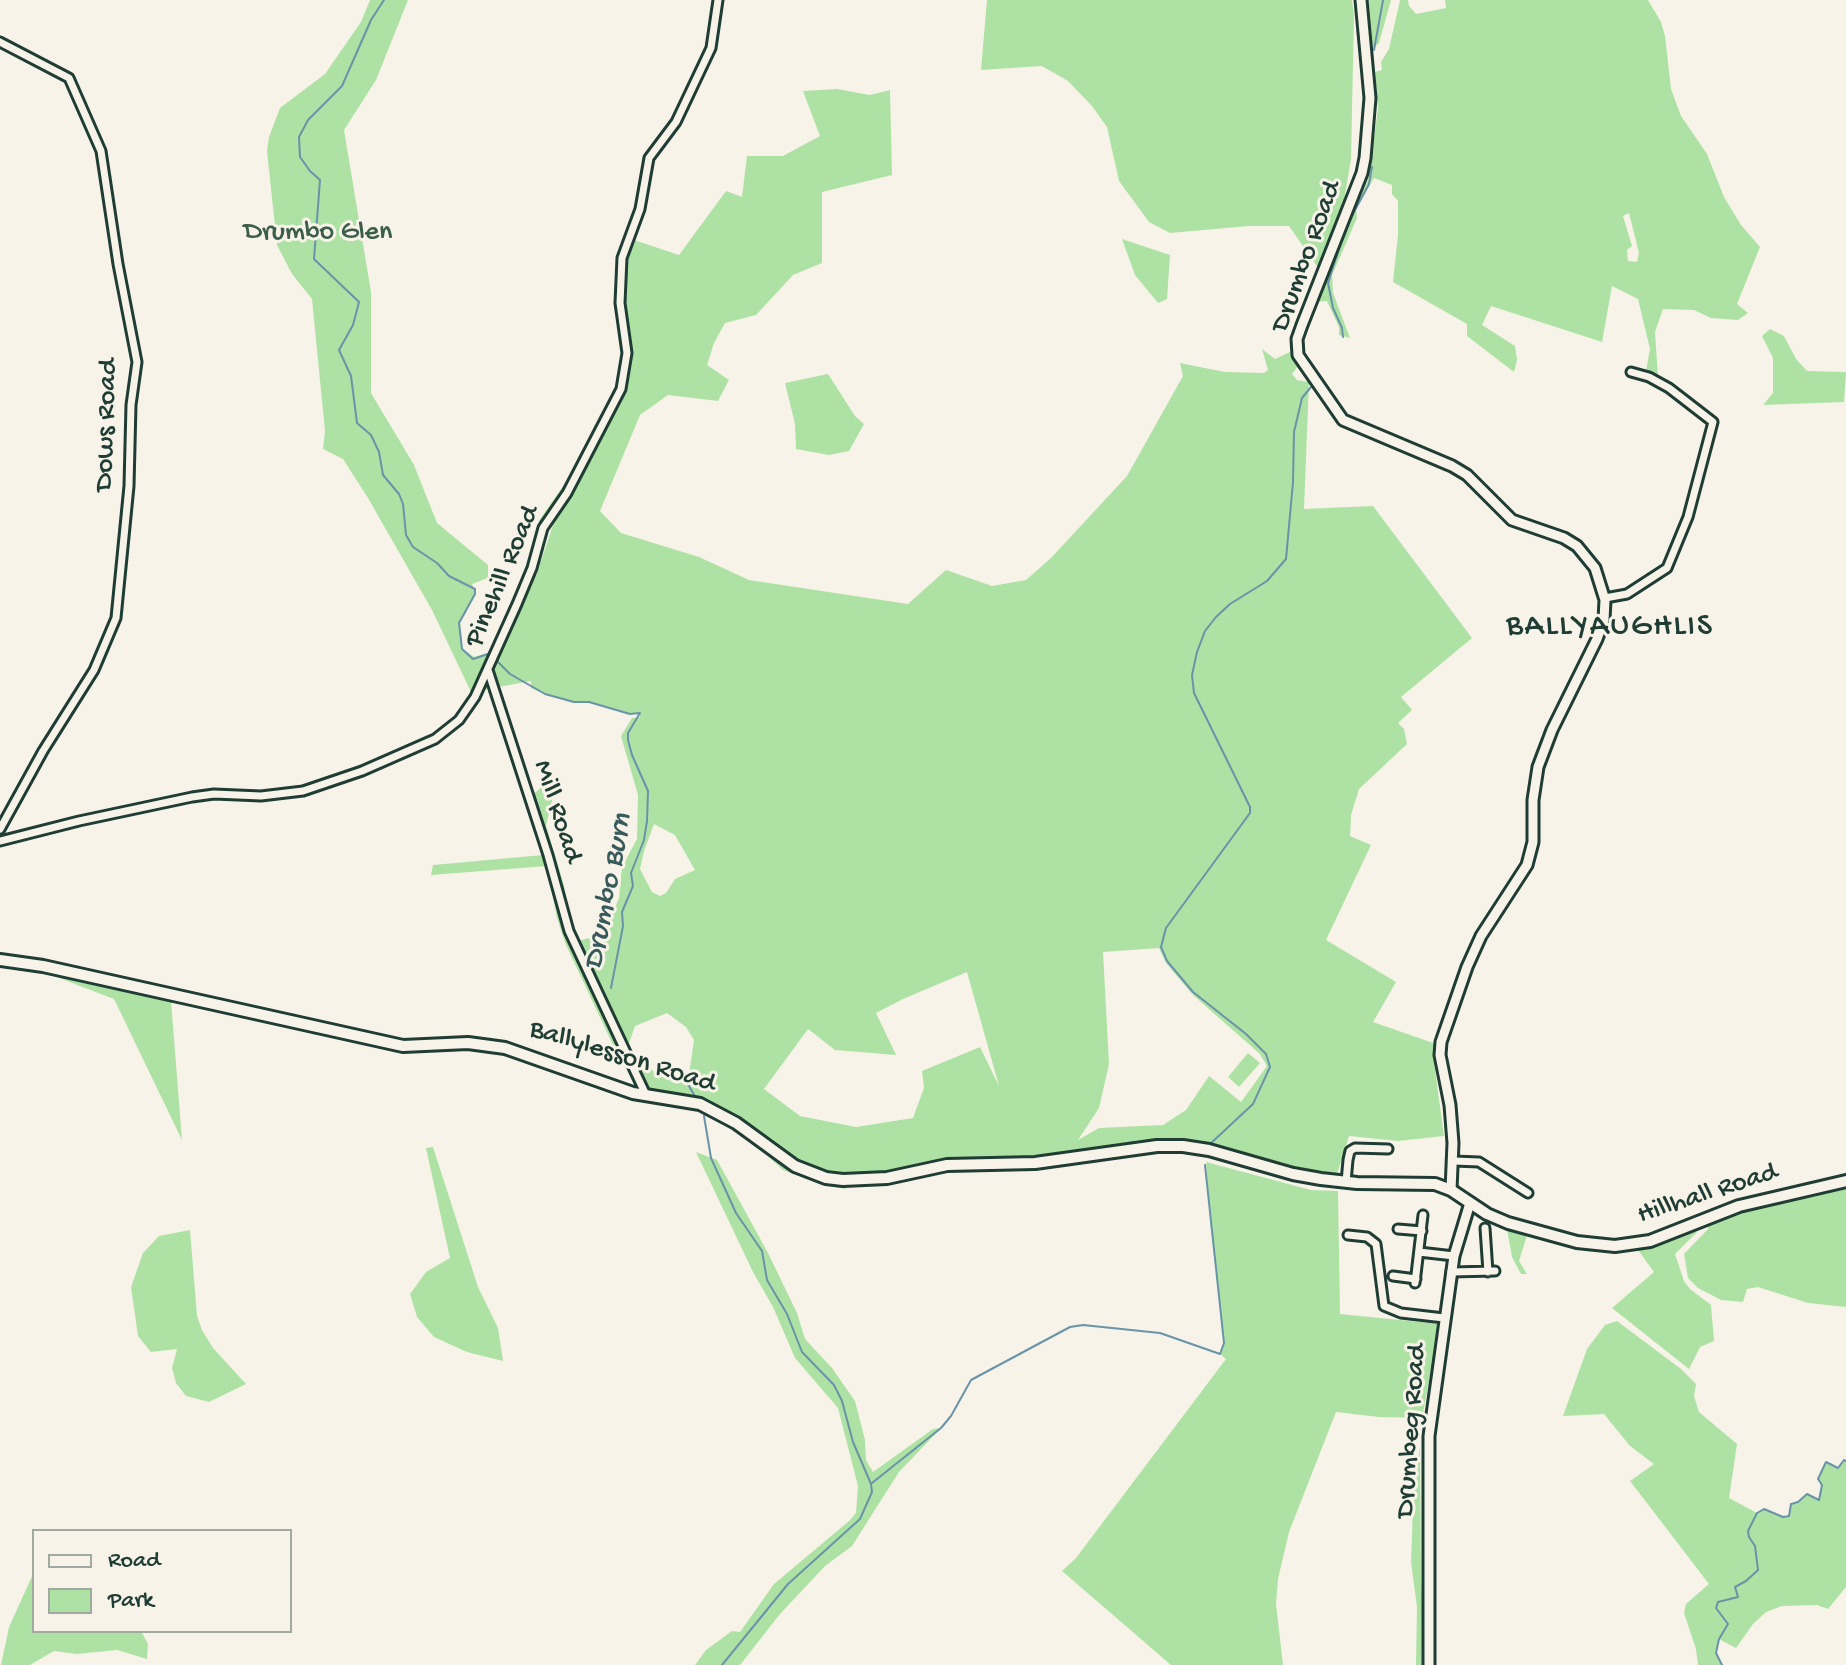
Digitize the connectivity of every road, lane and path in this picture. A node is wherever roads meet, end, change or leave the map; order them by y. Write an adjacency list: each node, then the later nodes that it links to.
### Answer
1 (718, 0): 6 (street, Pinehill Road)
2 (1361, 0): 5 (street, Drumbo Road)
3 (0, 42): 7 (street, Dows Road)
4 (1631, 372): 5 (street)
5 (1605, 598): 12 (street)
6 (489, 666): 8 (street, Pinehill Road); 10 (street, Mill Road)
7 (0, 829)
8 (0, 841)
9 (0, 960): 10 (main road, Ballylesson Road)
10 (647, 1097): 14 (main road, Ballylesson Road)
11 (1388, 1149): 14 (street)
12 (1454, 1161): 15 (street); 16 (street)
13 (1846, 1181): 17 (main road, Hillhall Road)
14 (1346, 1182): 15 (main road, Ballylesson Road)
15 (1451, 1190): 17 (main road, Hillhall Road)
16 (1528, 1193)
17 (1470, 1203): 24 (street, Drumbeg Road)
18 (1423, 1215): 21 (street)
19 (1485, 1228): 25 (street)
20 (1398, 1229): 21 (street)
21 (1422, 1231): 23 (street)
22 (1348, 1235): 27 (street)
23 (1419, 1252): 24 (street); 26 (street)
24 (1454, 1256): 25 (street, Drumbeg Road)
25 (1451, 1272): 27 (street, Drumbeg Road)
26 (1393, 1276)
27 (1444, 1318): 28 (street, Drumbeg Road)
28 (1429, 1665)

